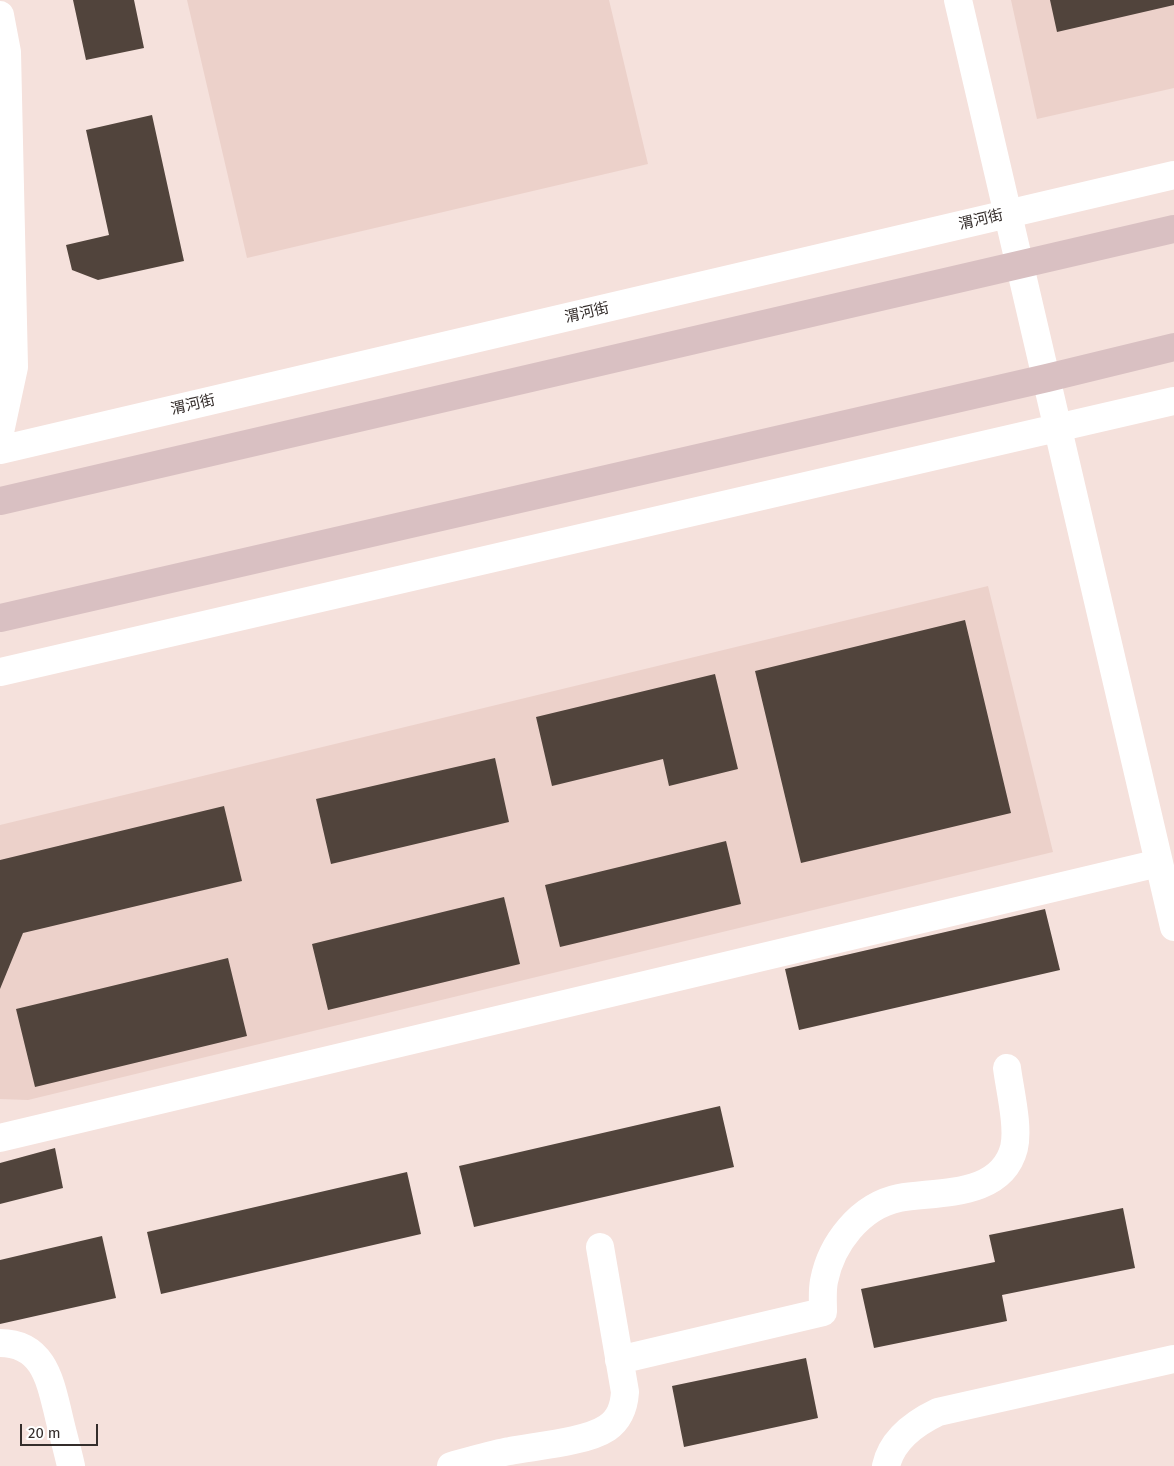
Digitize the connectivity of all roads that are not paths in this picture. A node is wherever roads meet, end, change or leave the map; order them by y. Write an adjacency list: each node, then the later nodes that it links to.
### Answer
1 (958, 0): 4 (street)
2 (0, 14): 11 (street)
3 (1174, 175): 4 (street, 渭河街)
4 (1009, 214): 6 (street); 12 (street, 渭河街)
5 (1174, 229): 6 (main road)
6 (1020, 264): 8 (street); 13 (main road)
7 (1174, 347): 8 (main road)
8 (1047, 378): 10 (street); 14 (main road)
9 (1174, 401): 10 (street)
10 (1059, 427): 15 (street); 16 (street)
11 (0, 432)
12 (0, 450)
13 (0, 501)
14 (0, 618)
15 (0, 672)
16 (1159, 863): 17 (street); 19 (street)
17 (1174, 927)
18 (1007, 1068): 23 (street)
19 (0, 1138)
20 (600, 1247): 23 (street)
21 (0, 1343): 25 (street)
22 (1174, 1359): 27 (street)
23 (619, 1360): 24 (street)
24 (553, 1456): 26 (street)
25 (71, 1466)
26 (451, 1466)
27 (886, 1466)

